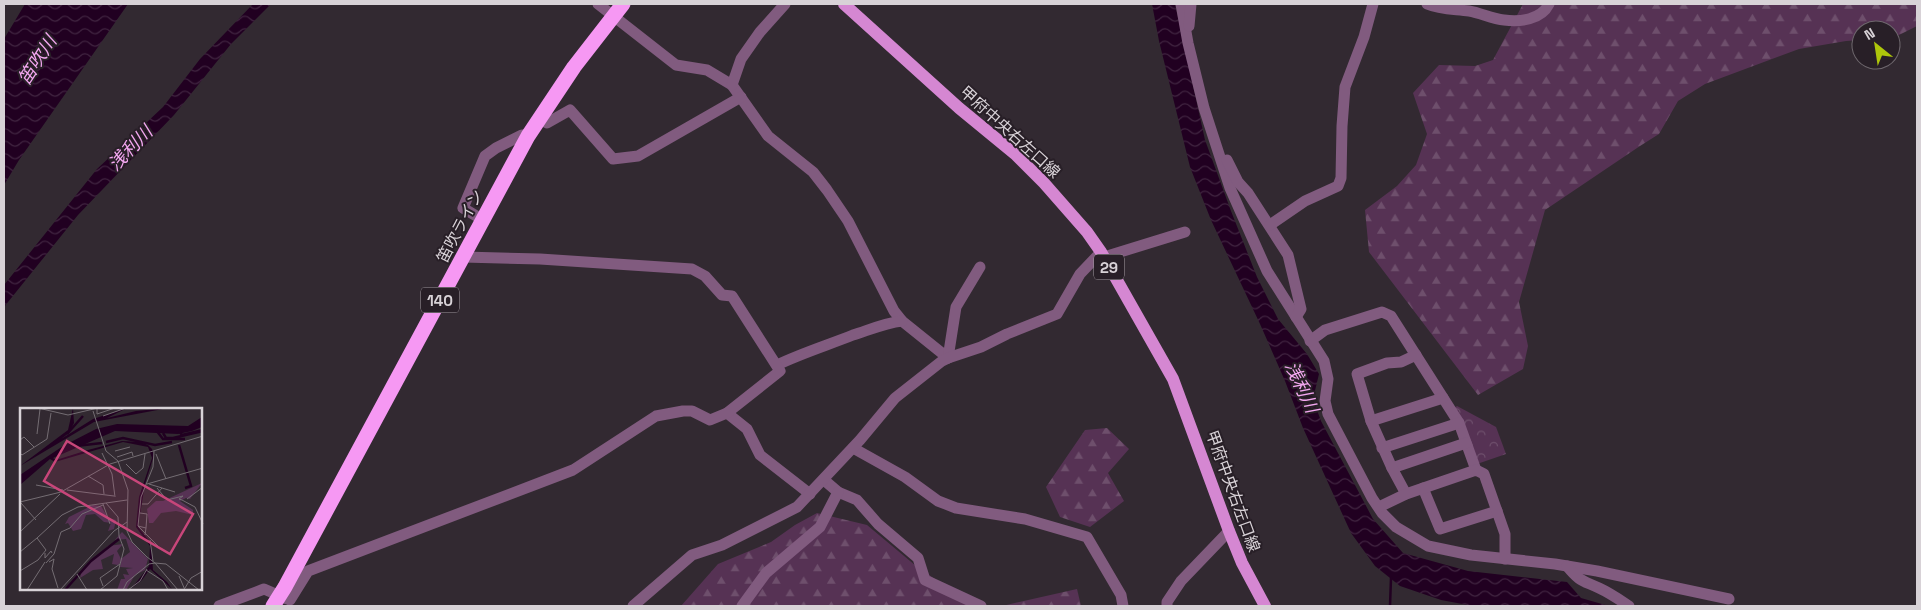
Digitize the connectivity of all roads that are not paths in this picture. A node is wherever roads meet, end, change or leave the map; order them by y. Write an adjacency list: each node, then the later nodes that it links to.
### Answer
1 (598, 4): 9 (street)
2 (784, 4): 11 (street)
3 (844, 4): 19 (main road, 甲府中央右左口線 / 29)
4 (1181, 4): 10 (street)
5 (1191, 4): 10 (street)
6 (1373, 4): 17 (street)
7 (1427, 4): 8 (street)
8 (1549, 4)
9 (618, 9): 11 (street); 13 (highway, 笛吹ライン / 140)
10 (1188, 43): 15 (street)
11 (732, 85): 12 (street)
12 (741, 97): 13 (street); 23 (street)
13 (540, 118): 14 (highway, 笛吹ライン / 140)
14 (528, 136): 16 (highway, 笛吹ライン / 140); 16 (street)
15 (1216, 149): 17 (street); 22 (street)
16 (483, 220): 20 (highway, 笛吹ライン / 140)
17 (1270, 225): 22 (street)
18 (1185, 232): 19 (street)
19 (1102, 254): 26 (street); 44 (main road, 甲府中央右左口線 / 29)
20 (463, 257): 27 (street); 48 (highway, 笛吹ライン / 140)
21 (980, 267): 26 (street)
22 (1296, 317): 24 (street)
23 (902, 321): 26 (street); 27 (street)
24 (1310, 341): 25 (street); 42 (street)
25 (1416, 355): 28 (street); 30 (street)
26 (948, 358): 33 (street)
27 (777, 365): 29 (street)
28 (1443, 398): 30 (street); 31 (street)
29 (727, 413): 40 (street); 48 (street)
30 (1371, 421): 34 (street)
31 (1459, 423): 32 (street); 34 (street)
32 (1466, 443): 35 (street); 36 (street)
33 (853, 448): 37 (street); 53 (street)
34 (1382, 448): 35 (street)
35 (1392, 468): 41 (street)
36 (1476, 470): 38 (street); 43 (street)
37 (824, 480): 39 (street); 40 (street)
38 (1422, 488): 41 (street); 43 (street)
39 (838, 492): 51 (street); 52 (street)
40 (810, 494): 50 (street)
41 (1406, 494): 42 (street)
42 (1379, 507): 45 (street)
43 (1497, 510): 45 (street)
44 (1229, 531): 54 (street); 55 (main road, 甲府中央右左口線 / 29)
45 (1505, 559): 46 (street)
46 (1567, 566): 47 (street); 56 (street)
47 (1729, 599)
48 (282, 602): 49 (street)
49 (219, 606)
50 (633, 606)
51 (742, 606)
52 (981, 606)
53 (1123, 606)
54 (1167, 606)
55 (1265, 606)
56 (1630, 606)

